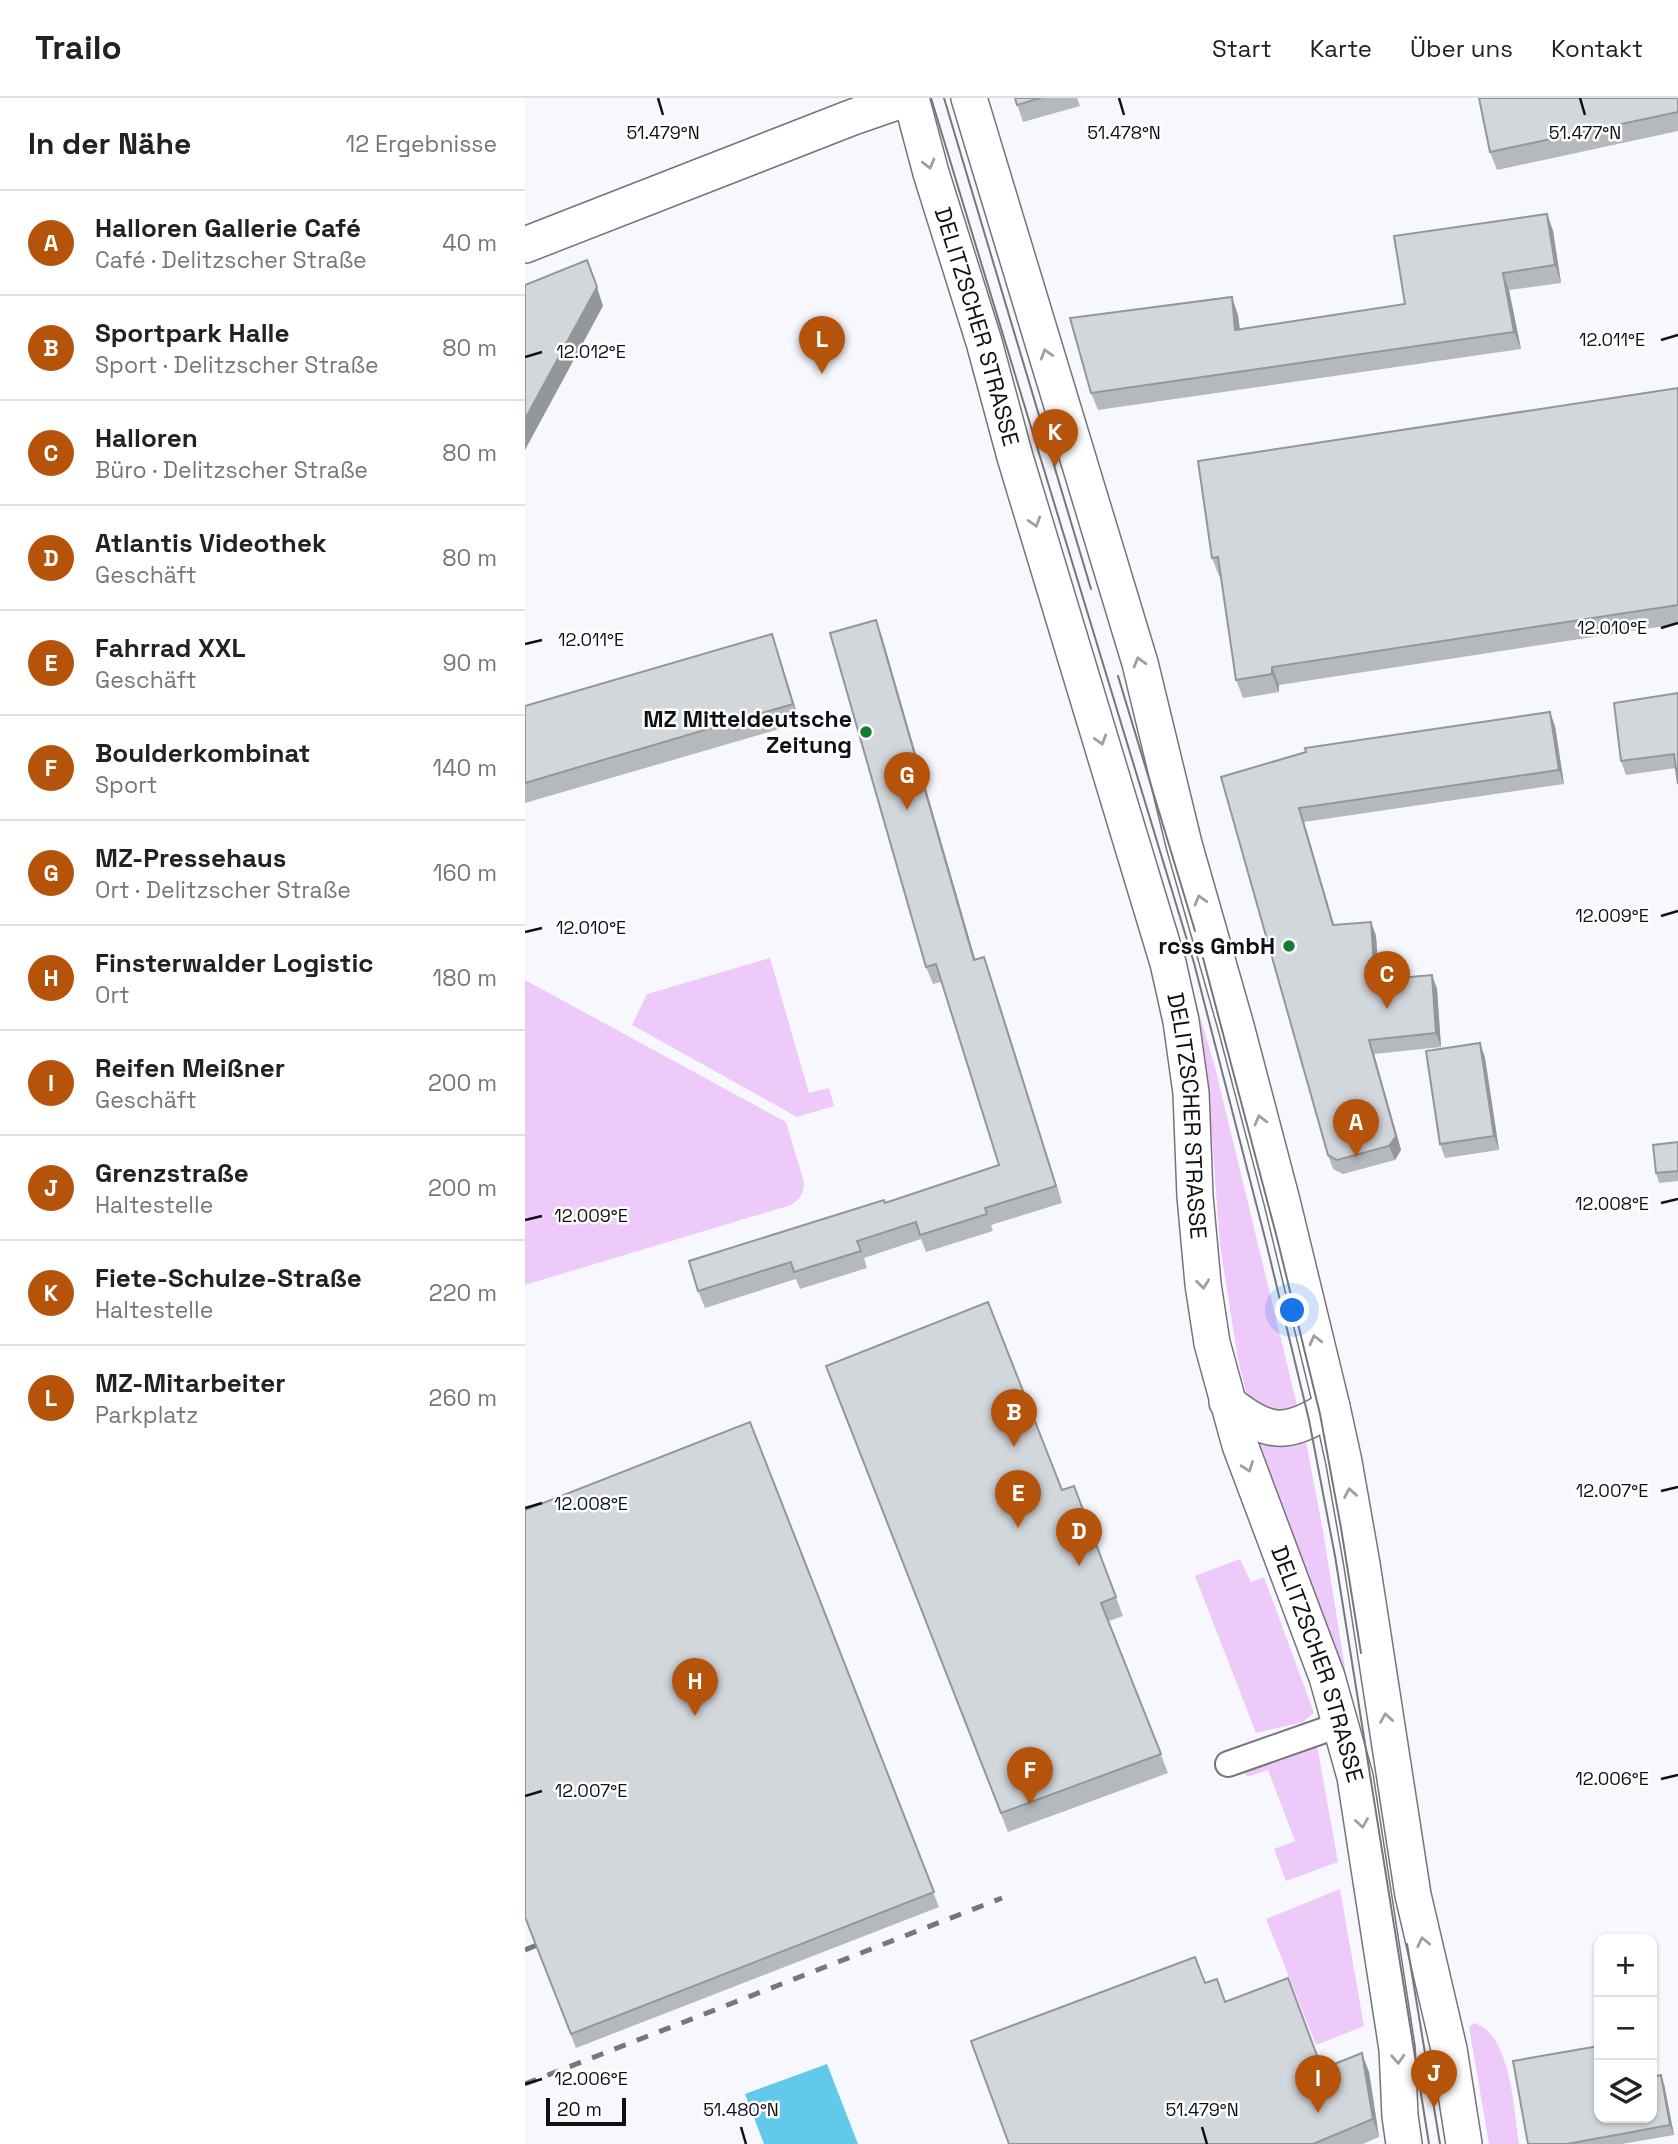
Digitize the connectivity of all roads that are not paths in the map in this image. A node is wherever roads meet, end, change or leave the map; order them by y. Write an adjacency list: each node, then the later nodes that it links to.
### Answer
1 (910, 98): 3 (main road); 4 (main road, DELITZSCHER STRASSE, one-way to 4)
2 (969, 98): 5 (main road, DELITZSCHER STRASSE, one-way to 2)
3 (525, 245)
4 (1227, 1402): 5 (main road); 6 (main road, DELITZSCHER STRASSE, one-way to 6)
5 (1332, 1407): 9 (main road, DELITZSCHER STRASSE, one-way to 5)
6 (1342, 1724): 7 (street); 8 (main road, DELITZSCHER STRASSE, one-way to 8)
7 (1228, 1764)
8 (1404, 2144)
9 (1464, 2144)

